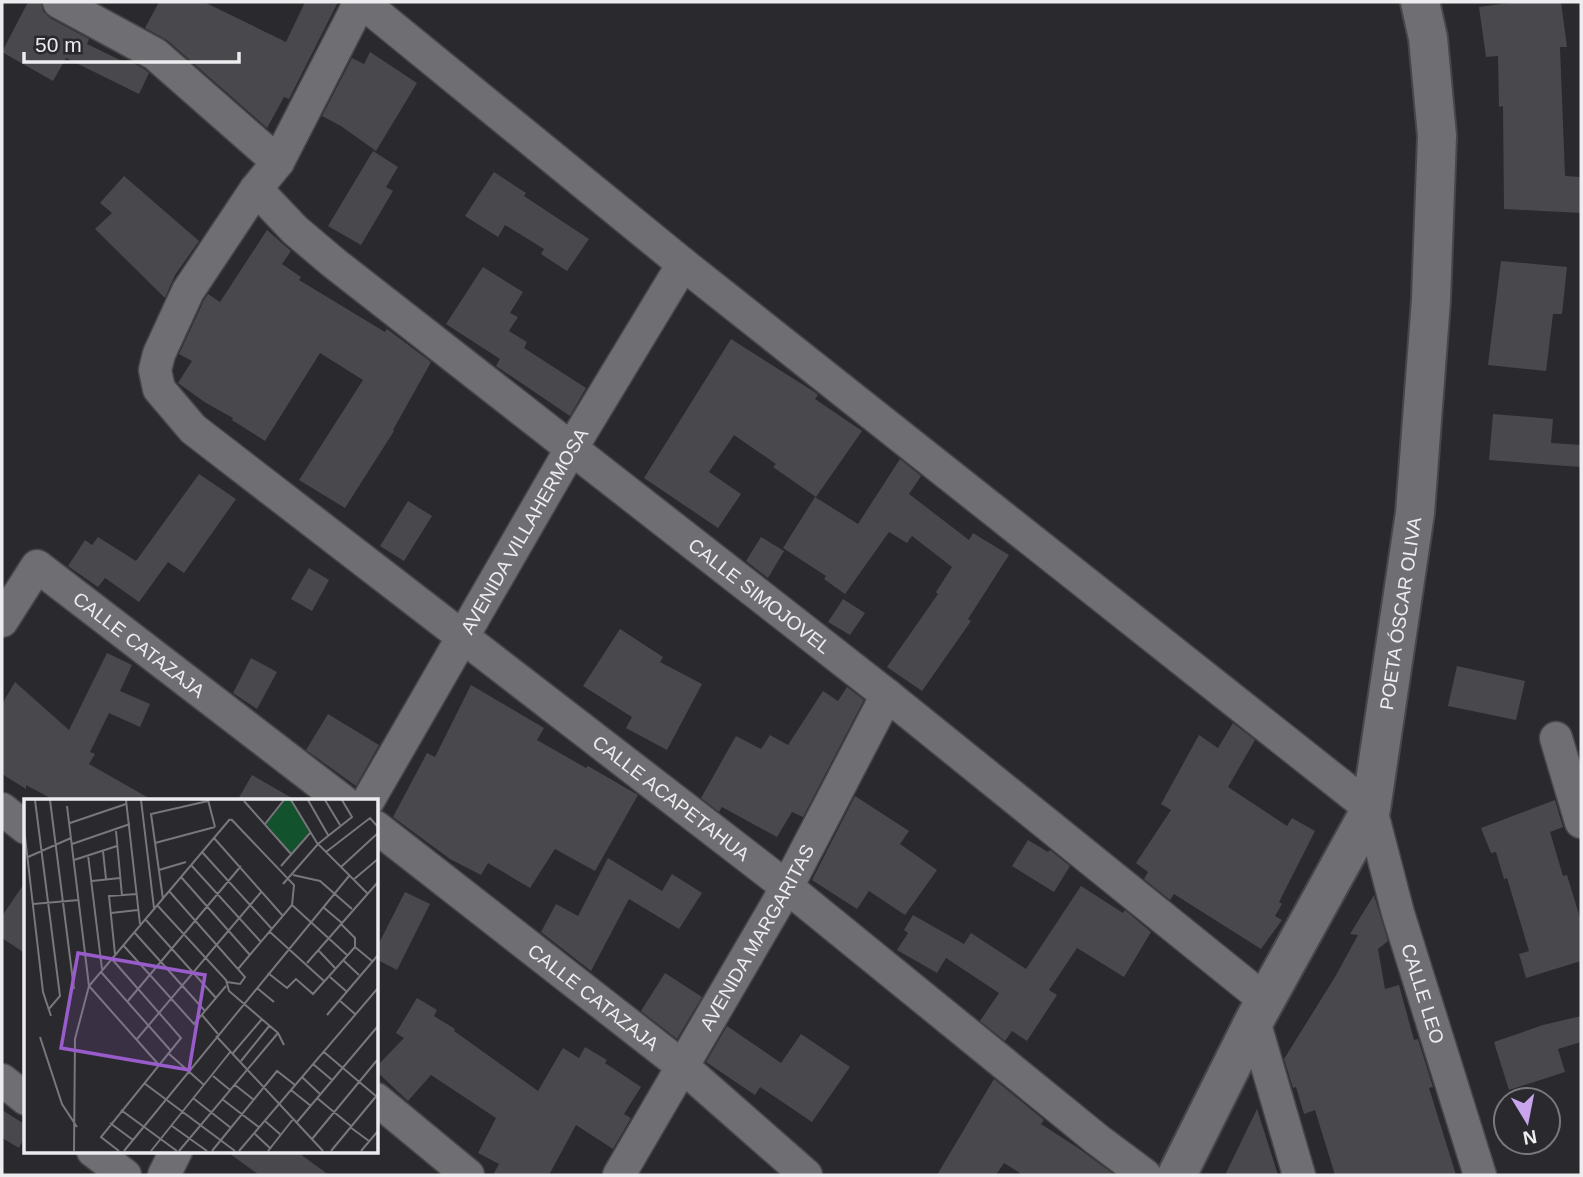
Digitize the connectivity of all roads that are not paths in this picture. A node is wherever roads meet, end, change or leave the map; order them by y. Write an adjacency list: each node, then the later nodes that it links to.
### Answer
1 (59, 2): 4 (street)
2 (361, 2): 4 (street, CALLE ACAPETAHUA); 6 (street)
3 (1420, 2): 15 (street, POETA ÓSCAR OLIVA)
4 (278, 162): 5 (street, CALLE ACAPETAHUA)
5 (256, 189): 7 (street, CALLE SIMOJOVEL); 9 (street, CALLE ACAPETAHUA)
6 (683, 264): 7 (street, AVENIDA VILLAHERMOSA); 15 (street)
7 (570, 449): 9 (street, AVENIDA VILLAHERMOSA); 10 (street, CALLE SIMOJOVEL)
8 (2, 621): 12 (street, CALLE CATAZAJA)
9 (464, 637): 13 (street, AVENIDA VILLAHERMOSA); 19 (street, CALLE ACAPETAHUA)
10 (887, 695): 19 (street, AVENIDA MARGARITAS); 20 (street, CALLE SIMOJOVEL)
11 (1556, 738): 16 (street)
12 (340, 799)
13 (369, 799)
14 (2, 809): 17 (street)
15 (1371, 809): 20 (street, POETA ÓSCAR OLIVA); 35 (street, CALLE LEO)
16 (1581, 822)
17 (24, 826)
18 (378, 829): 21 (street, CALLE CATAZAJA)
19 (787, 887): 21 (street, AVENIDA MARGARITAS); 32 (street, CALLE ACAPETAHUA)
20 (1259, 1011): 33 (street, POETA ÓSCAR OLIVA); 34 (street)
21 (682, 1066): 30 (street, AVENIDA MARGARITAS); 31 (street, CALLE CATAZAJA)
22 (2, 1080): 23 (street)
23 (24, 1097)
24 (378, 1102): 29 (street)
25 (94, 1152): 27 (street)
26 (176, 1152): 28 (street)
27 (125, 1175)
28 (164, 1175)
29 (468, 1175)
30 (619, 1175)
31 (806, 1175)
32 (1145, 1175)
33 (1177, 1175)
34 (1299, 1175)
35 (1480, 1175)

